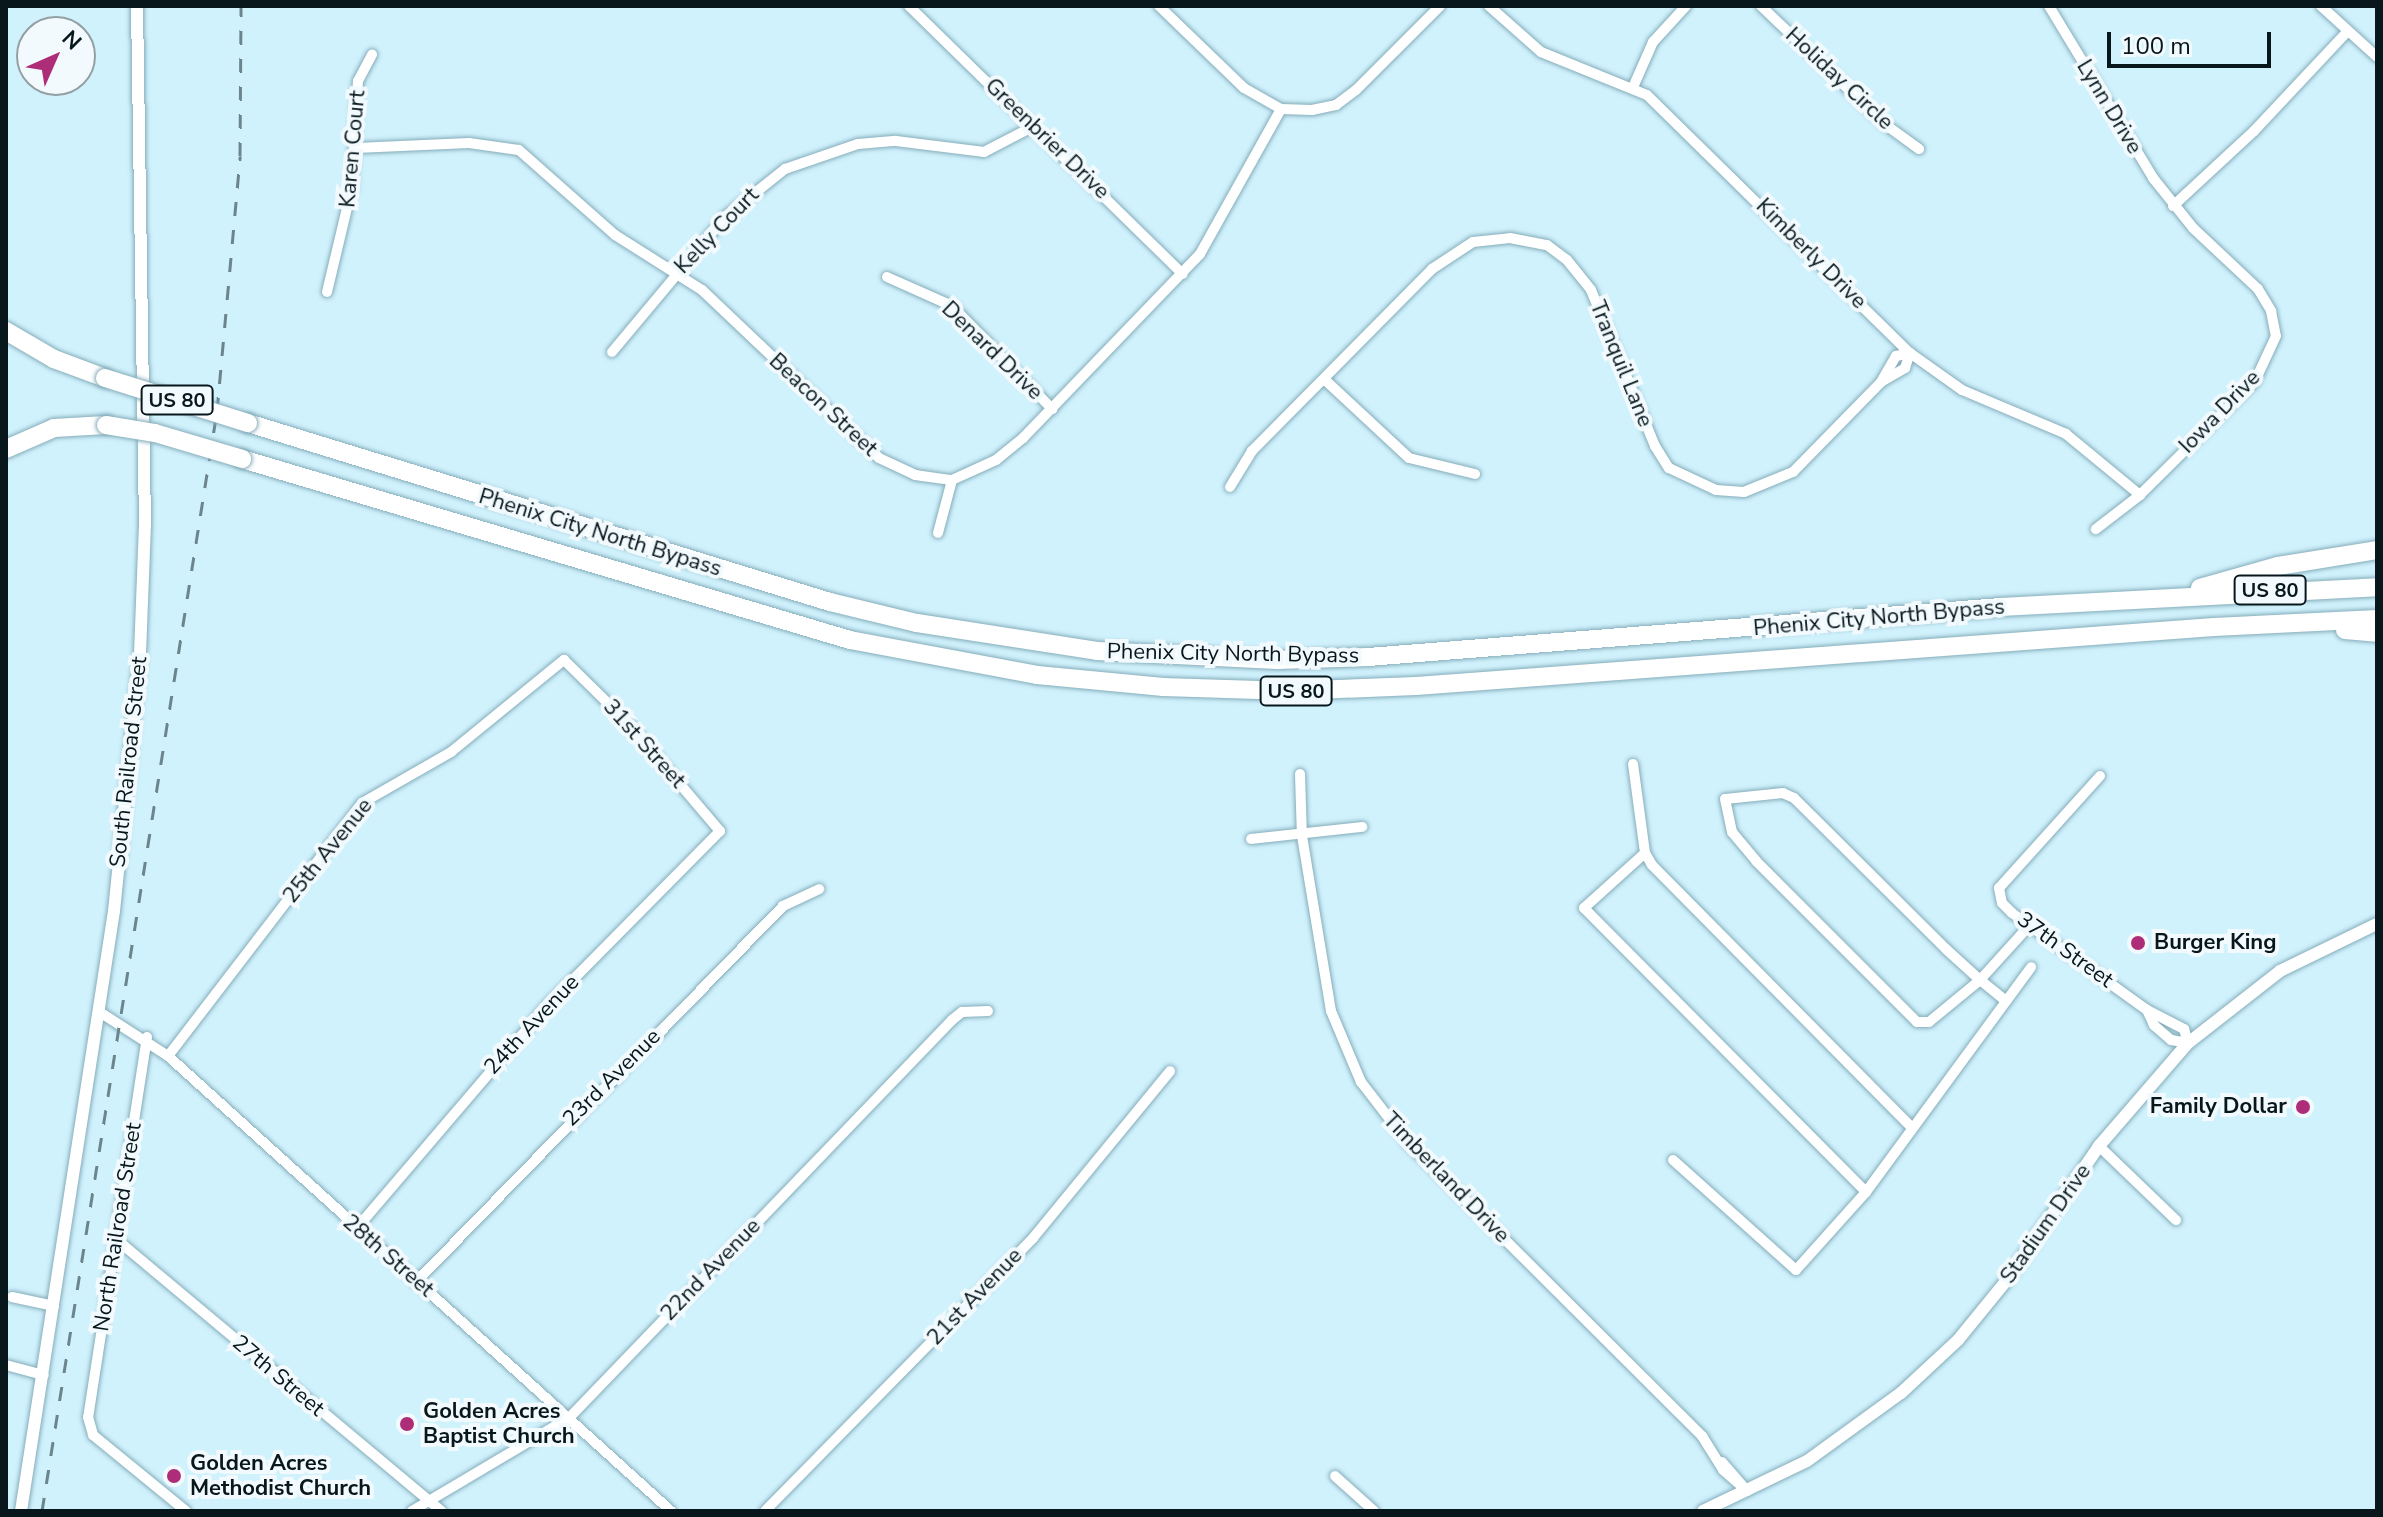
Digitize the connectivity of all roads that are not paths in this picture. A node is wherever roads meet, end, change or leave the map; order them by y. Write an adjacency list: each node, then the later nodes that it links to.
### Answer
1 (137, 6): 56 (street, South Railroad Street)
2 (909, 6): 15 (street, Greenbrier Drive)
3 (1159, 6): 14 (street)
4 (1440, 6): 14 (street)
5 (1489, 6): 13 (street, Kimberly Drive)
6 (1686, 6): 13 (street)
7 (1761, 6): 17 (street, Holiday Circle)
8 (2049, 6): 18 (street, Lynn Drive)
9 (2321, 6): 10 (street)
10 (2348, 31): 12 (street); 18 (street)
11 (372, 55): 16 (street, Karen Court)
12 (2377, 57)
13 (1634, 85): 25 (street, Kimberly Drive)
14 (1281, 109): 20 (street)
15 (1032, 127): 19 (street, Kelly Court); 20 (street, Greenbrier Drive)
16 (356, 148): 19 (street, Beacon Street); 22 (street, Karen Court)
17 (1919, 149)
18 (2173, 206): 32 (street, Iowa Drive)
19 (677, 271): 24 (street, Kelly Court); 30 (street, Beacon Street)
20 (1183, 274): 27 (street)
21 (887, 277): 27 (street, Denard Drive)
22 (327, 292)
23 (6, 331): 37 (highway, Phenix City North Bypass / US 80, bridge)
24 (612, 352)
25 (1910, 353): 26 (street, Tranquil Lane); 32 (street, Kimberly Drive)
26 (1324, 379): 29 (street); 31 (street, Tranquil Lane)
27 (1052, 409): 30 (street)
28 (6, 449): 39 (highway, Phenix City North Bypass / US 80, bridge)
29 (1475, 474)
30 (952, 480): 34 (street)
31 (1230, 487)
32 (2140, 495): 33 (street, Iowa Drive)
33 (2096, 529)
34 (938, 533)
35 (2377, 550): 37 (highway)
36 (2377, 587): 37 (highway, Phenix City North Bypass / US 80)
37 (2164, 597)
38 (2377, 619): 39 (highway, Phenix City North Bypass / US 80)
39 (2214, 627): 40 (highway)
40 (2377, 633)
41 (564, 660): 46 (street, 31st Street); 60 (street, 25th Avenue)
42 (1633, 764): 49 (street)
43 (1300, 774): 47 (street, Timberland Drive)
44 (2100, 776): 52 (street, 37th Street)
45 (1362, 827): 47 (street)
46 (720, 831): 67 (street, 24th Avenue)
47 (1302, 836): 48 (street); 76 (street, Timberland Drive)
48 (1251, 839)
49 (1645, 853): 62 (street); 65 (street)
50 (819, 889): 69 (street, 23rd Avenue)
51 (2377, 924): 59 (street, Stadium Drive)
52 (2029, 926): 54 (street); 59 (street, 37th Street)
53 (2031, 967): 55 (street)
54 (1980, 980): 54 (street); 55 (street)
55 (2006, 1001): 62 (street)
56 (98, 1011): 58 (street, 28th Street); 71 (street, South Railroad Street)
57 (988, 1011): 74 (street, 22nd Avenue)
58 (147, 1037): 60 (street, 28th Street); 68 (street, North Railroad Street)
59 (2188, 1043): 63 (street, Stadium Drive)
60 (168, 1056): 67 (street, 28th Street)
61 (1170, 1071): 83 (street, 21st Avenue)
62 (1911, 1127): 65 (street)
63 (2099, 1146): 66 (street); 76 (street, Stadium Drive)
64 (1673, 1160): 65 (street)
65 (1866, 1192)
66 (2176, 1220)
67 (356, 1229): 69 (street, 28th Street)
68 (116, 1239): 77 (street, 27th Street); 79 (street, North Railroad Street)
69 (416, 1282): 74 (street, 28th Street)
70 (12, 1297): 71 (street)
71 (54, 1306): 73 (street, South Railroad Street)
72 (6, 1365): 73 (street)
73 (44, 1375): 78 (street, South Railroad Street)
74 (570, 1417): 77 (street, 22nd Avenue); 82 (street, 28th Street)
75 (1335, 1476): 84 (street)
76 (1747, 1491): 85 (street, Stadium Drive)
77 (428, 1499): 80 (street, 22nd Avenue); 81 (street, 27th Street)
78 (21, 1511)
79 (186, 1511)
80 (412, 1511)
81 (441, 1511)
82 (671, 1511)
83 (765, 1511)
84 (1374, 1511)
85 (1703, 1511)

